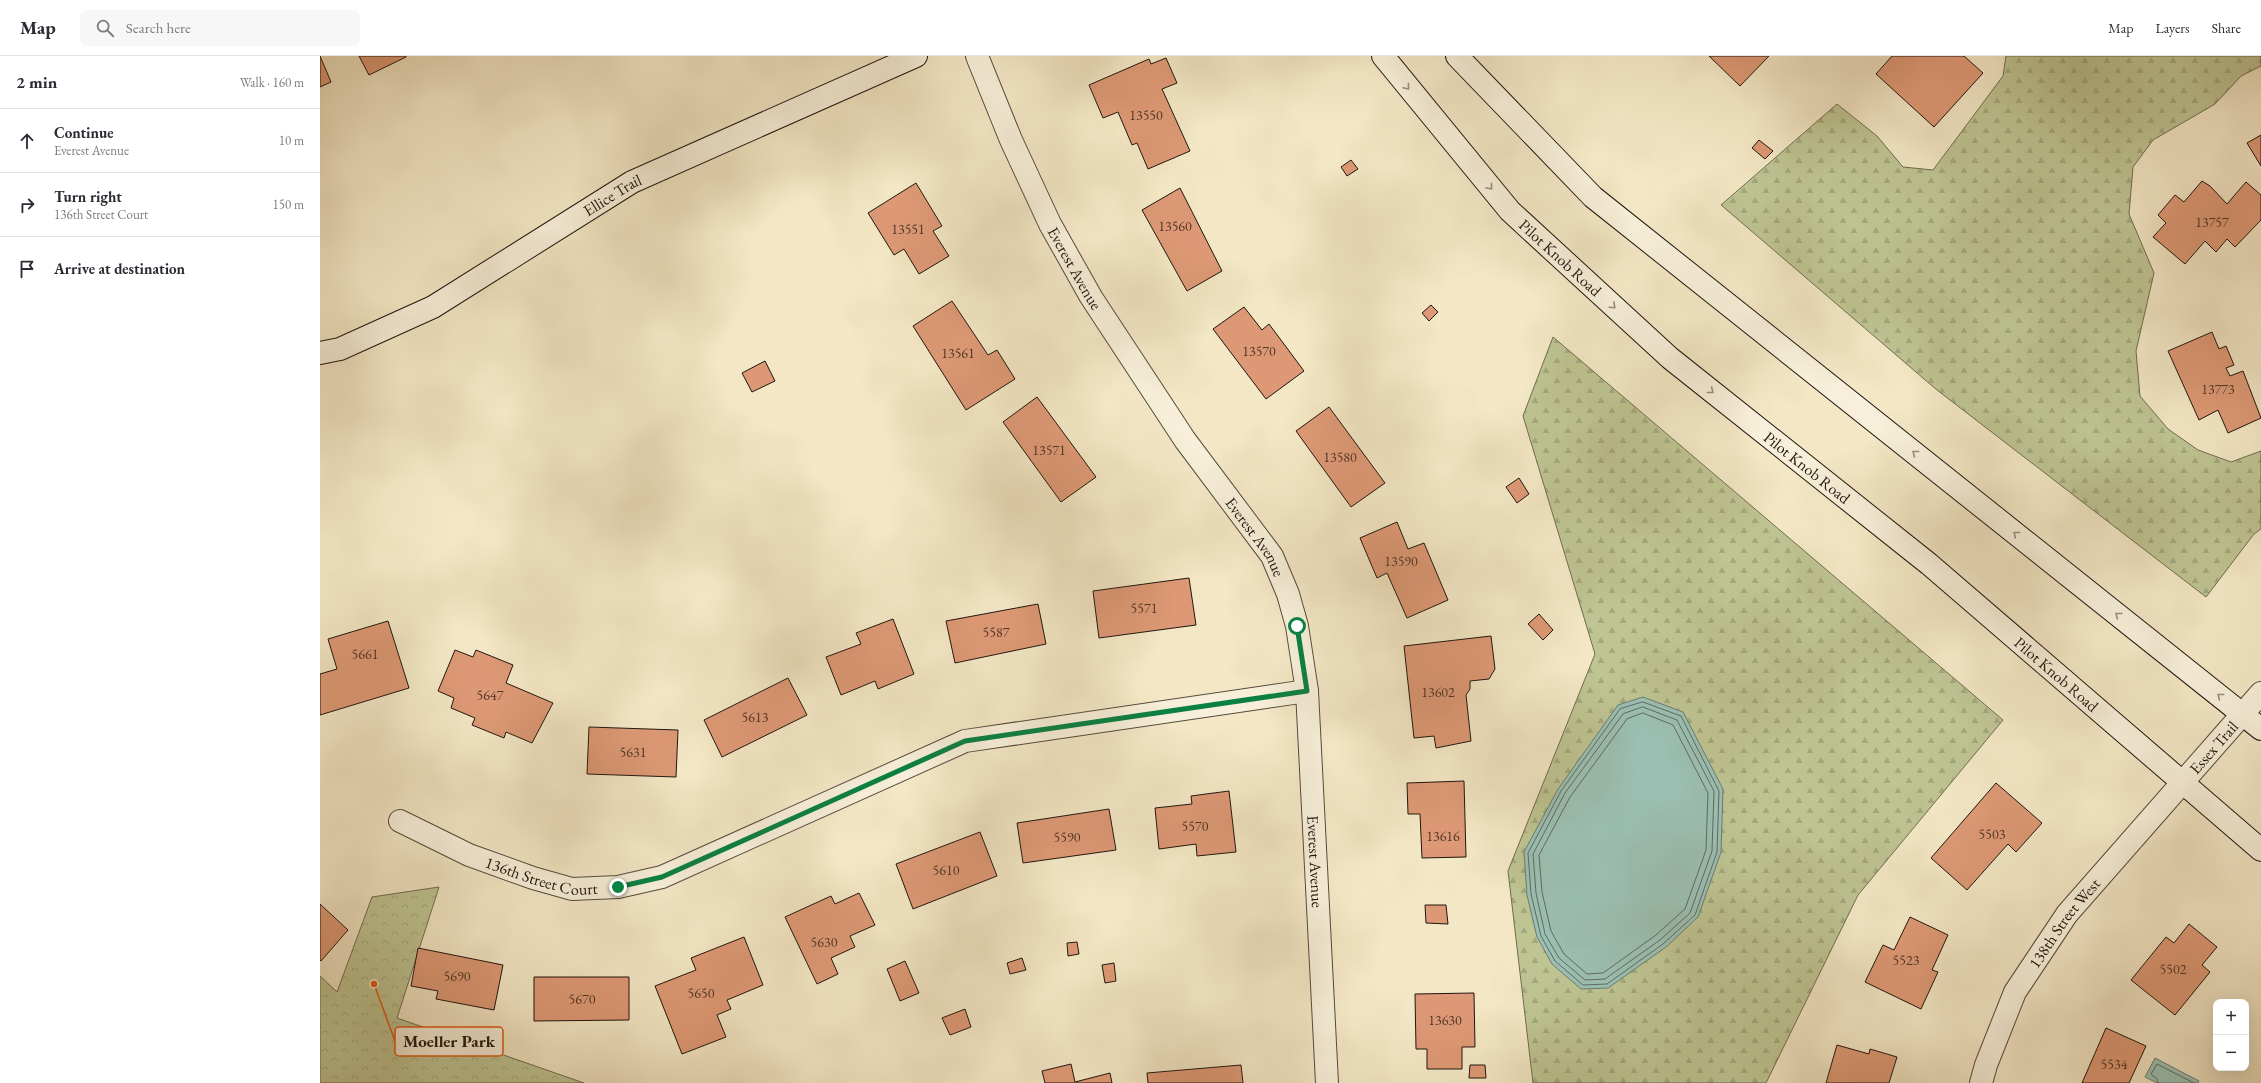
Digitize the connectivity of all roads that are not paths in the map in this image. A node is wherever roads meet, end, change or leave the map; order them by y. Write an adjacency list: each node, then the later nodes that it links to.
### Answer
1 (916, 56): 5 (street, Ellice Trail)
2 (978, 56): 6 (street, Everest Avenue)
3 (1383, 56): 10 (street, Pilot Knob Road, one-way to 10)
4 (1457, 56): 8 (street, one-way to 4)
5 (320, 353)
6 (1307, 691): 11 (street, 136th Street Court); 13 (street, Everest Avenue)
7 (2261, 693): 8 (street, Essex Trail)
8 (2243, 714): 9 (street); 10 (street, Essex Trail)
9 (2261, 729)
10 (2182, 784): 12 (street, Pilot Knob Road); 14 (street, 138th Street West)
11 (400, 821)
12 (2261, 850)
13 (1327, 1083)
14 (1981, 1083)

